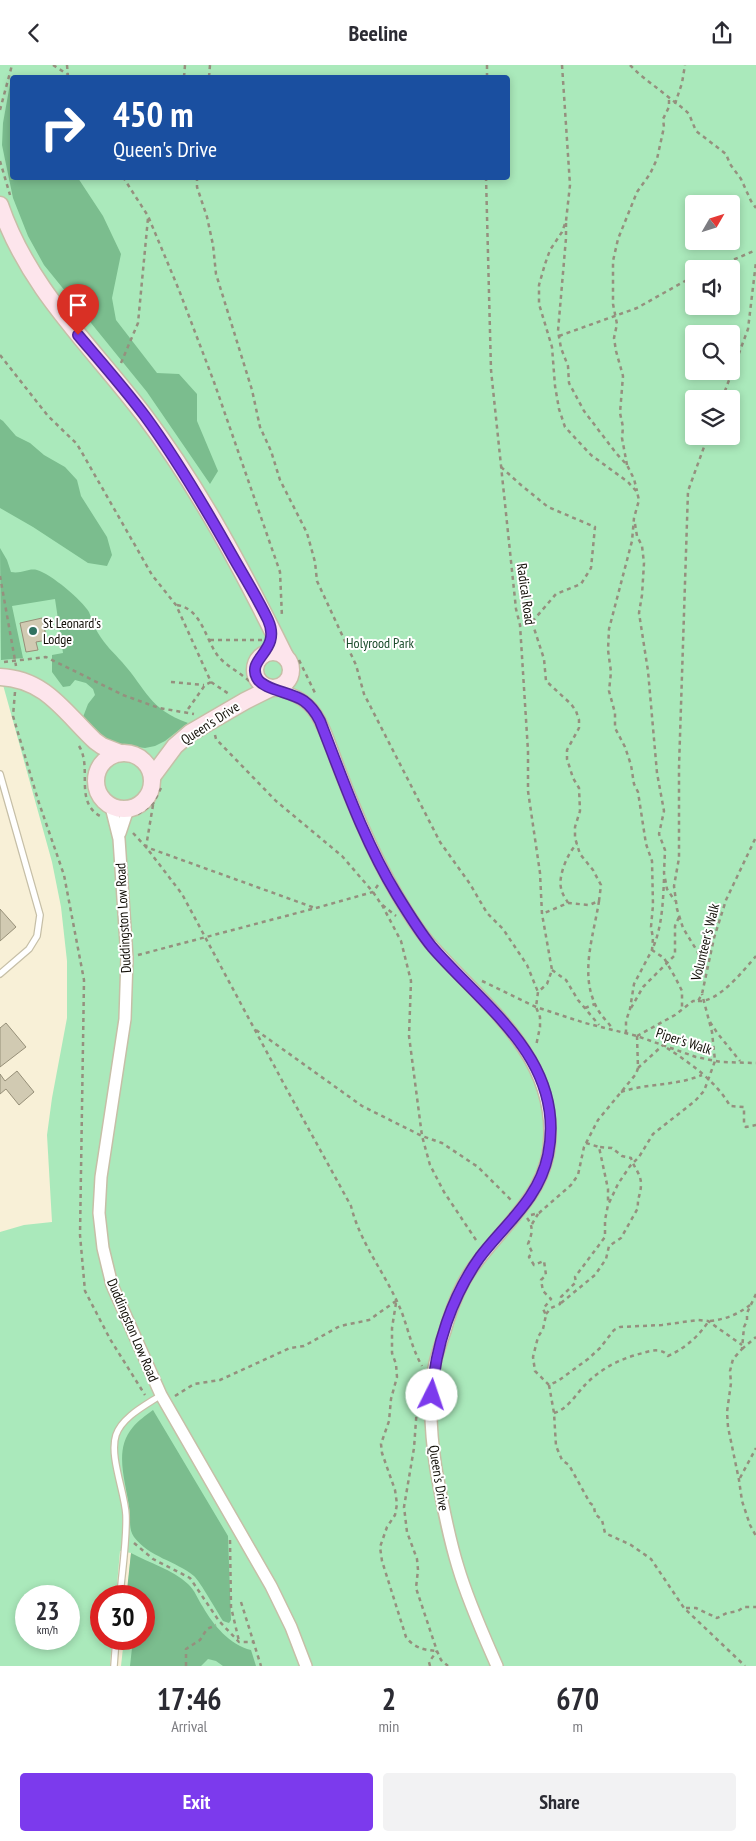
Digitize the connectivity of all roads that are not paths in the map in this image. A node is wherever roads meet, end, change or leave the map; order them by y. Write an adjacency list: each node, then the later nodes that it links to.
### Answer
1 (0, 205): 2 (street, Queen's Drive)
2 (272, 635): 3 (street, Queen's Drive); 3 (street); 5 (street)
3 (285, 656): 5 (street, Queen's Drive)
4 (8, 678): 6 (street)
5 (264, 685): 7 (street, Queen's Drive); 19 (street, Queen's Drive)
6 (85, 731): 8 (street); 10 (street)
7 (176, 746): 8 (street, Queen's Drive); 11 (street, Queen's Drive)
8 (128, 754): 10 (street, Queen's Drive); 11 (street)
9 (0, 774): 13 (lane)
10 (96, 774): 12 (street)
11 (152, 777): 12 (street, Queen's Drive)
12 (120, 808): 14 (street, Duddingston Low Road)
13 (0, 974)
14 (161, 1395): 15 (lane); 18 (street, Duddingston Low Road)
15 (121, 1585)
16 (115, 1650): 17 (lane)
17 (114, 1666)
18 (306, 1666)
19 (497, 1666)

